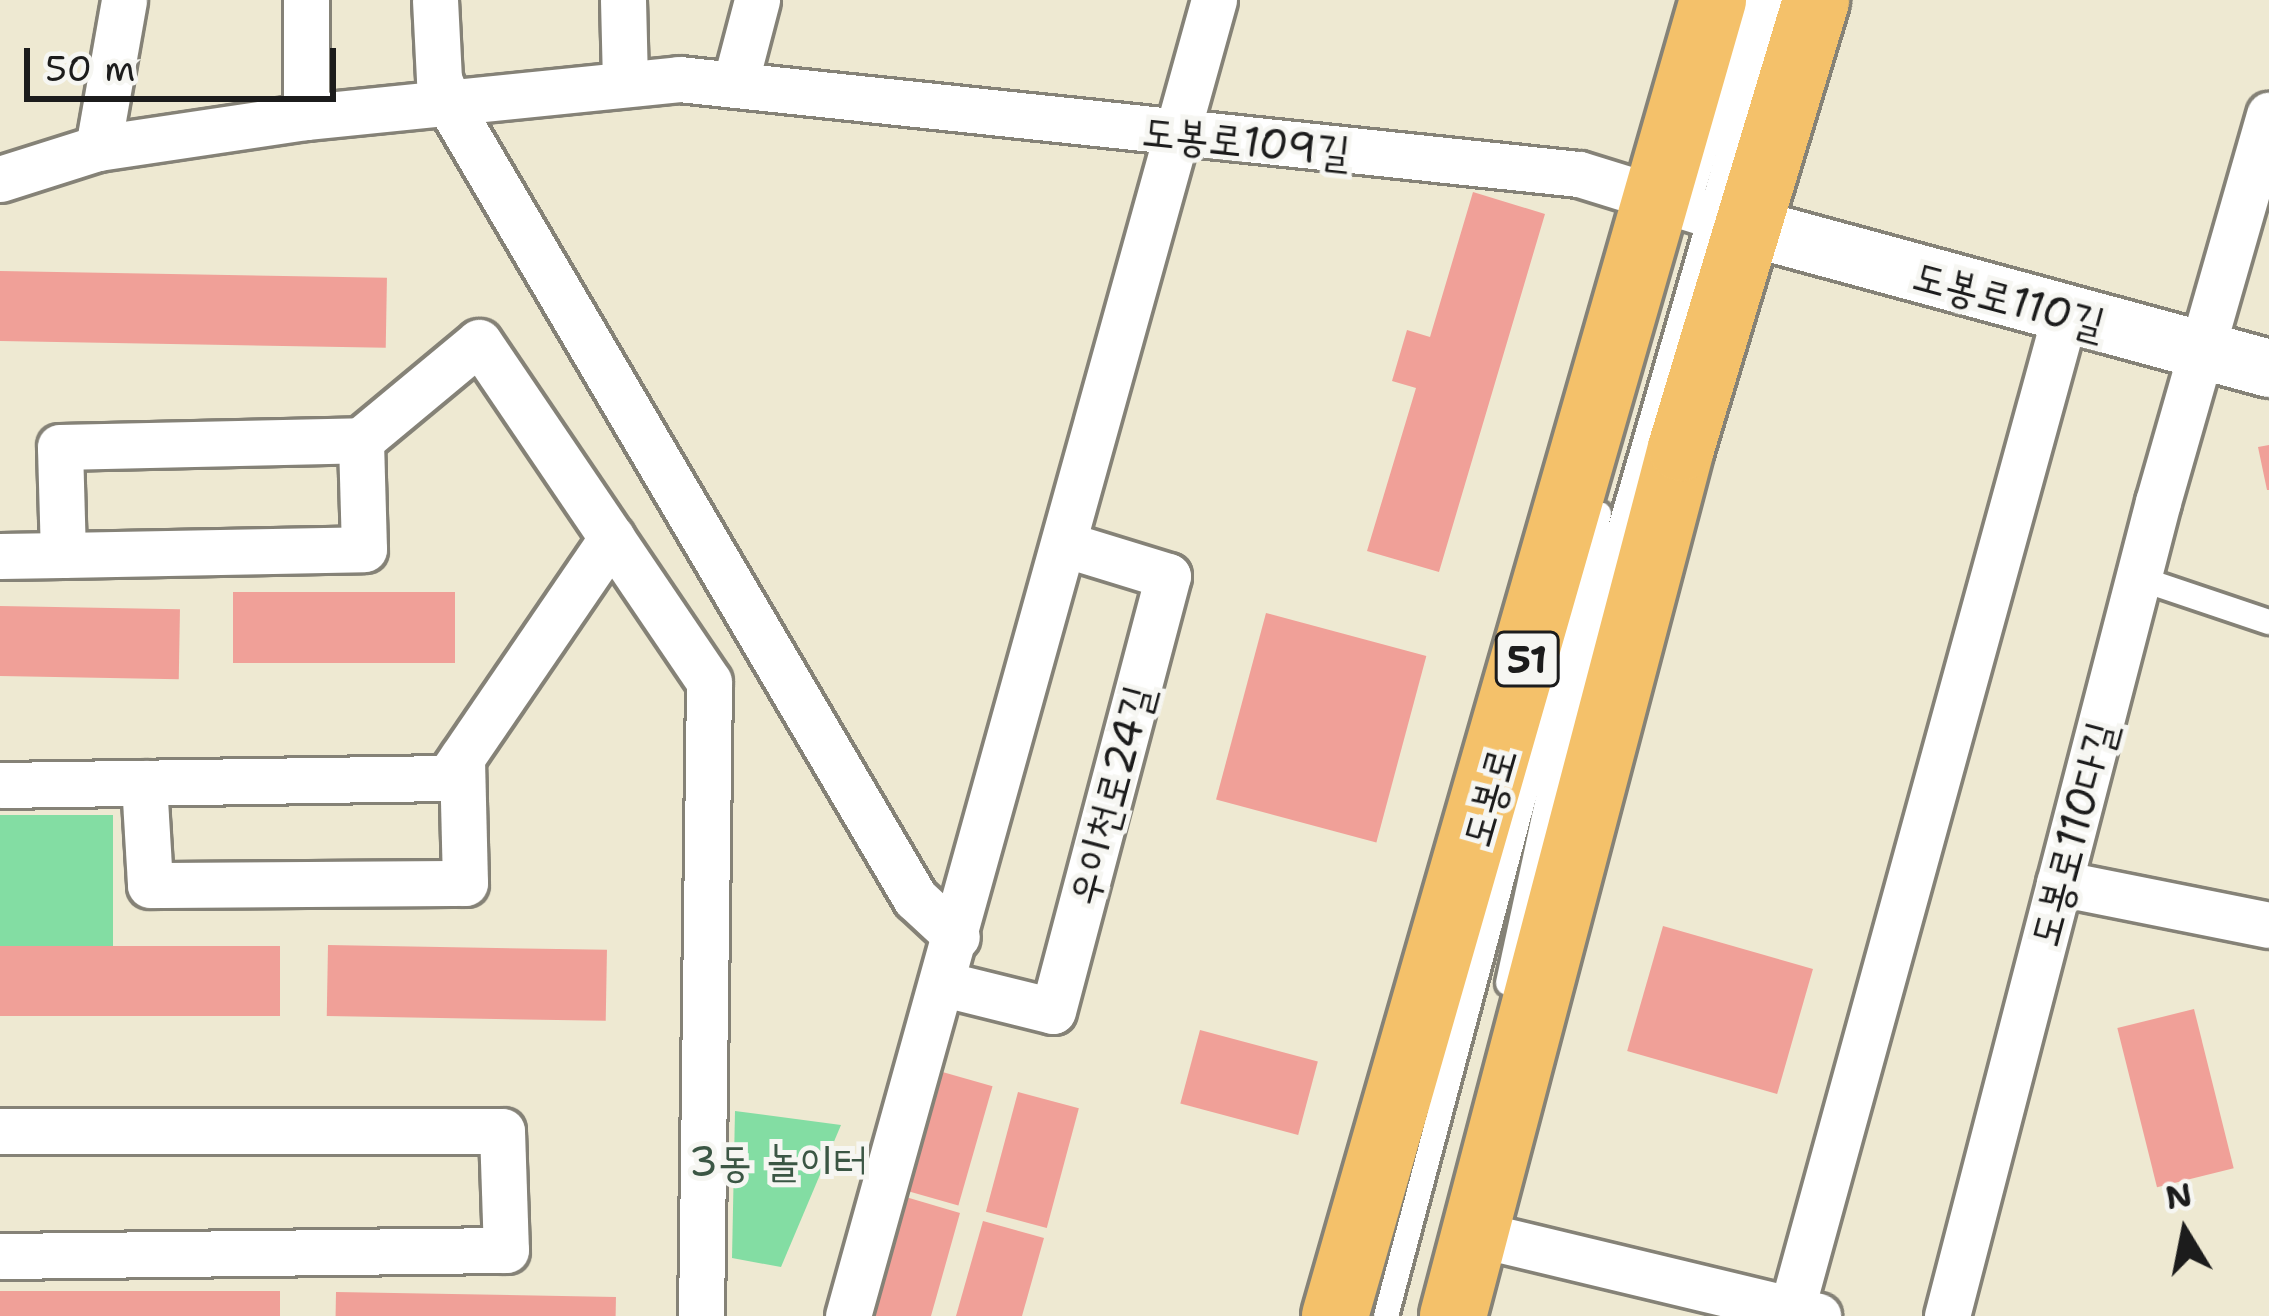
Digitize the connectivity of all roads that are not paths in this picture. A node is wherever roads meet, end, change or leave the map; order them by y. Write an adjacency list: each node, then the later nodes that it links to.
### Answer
1 (124, 0): 17 (street)
2 (306, 0): 15 (street)
3 (436, 0): 13 (street)
4 (623, 0): 11 (street)
5 (757, 0): 12 (street)
6 (1214, 0): 16 (street)
7 (1713, 0): 19 (main road, 도봉로 / 51)
8 (1751, 0): 19 (lane)
9 (1774, 0): 19 (lane)
10 (1816, 0): 19 (main road, 도봉로 / 51)
11 (625, 82): 12 (street, 도봉로109길); 13 (street, 도봉로109길)
12 (734, 84): 16 (street, 도봉로109길)
13 (449, 104): 15 (street, 도봉로109길); 35 (street)
14 (2269, 115): 21 (street, 도봉로110다길)
15 (306, 117): 17 (street, 도봉로109길)
16 (1176, 134): 19 (street, 도봉로109길); 25 (street)
17 (98, 148): 18 (street, 도봉로109길)
18 (0, 179)
19 (1700, 211): 20 (street, 도봉로110길); 37 (lane); 39 (main road, 도봉로 / 51); 44 (main road, 도봉로 / 51); 45 (lane)
20 (2065, 314): 21 (street, 도봉로110길); 41 (street)
21 (2205, 354): 22 (street, 도봉로110길); 28 (street, 도봉로110다길)
22 (2269, 368)
23 (361, 440): 24 (street); 26 (street); 26 (street)
24 (612, 538): 30 (street); 42 (street)
25 (1064, 544): 35 (street); 36 (street, 우이천로24길)
26 (63, 555): 27 (street)
27 (0, 556)
28 (2138, 578): 29 (lane); 33 (street, 도봉로110다길)
29 (2269, 622)
30 (462, 758): 31 (street); 31 (street)
31 (144, 783): 32 (street)
32 (0, 785)
33 (2059, 883): 34 (street); 47 (street, 도봉로110다길)
34 (2269, 925)
35 (957, 937): 36 (street)
36 (944, 984): 43 (street)
37 (1500, 1011)
38 (0, 1131): 40 (street)
39 (1477, 1234): 41 (street); 46 (main road, 도봉로 / 51)
40 (0, 1256)
41 (1805, 1312)
42 (701, 1316)
43 (848, 1316)
44 (1335, 1316)
45 (1386, 1316)
46 (1453, 1316)
47 (1947, 1316)

